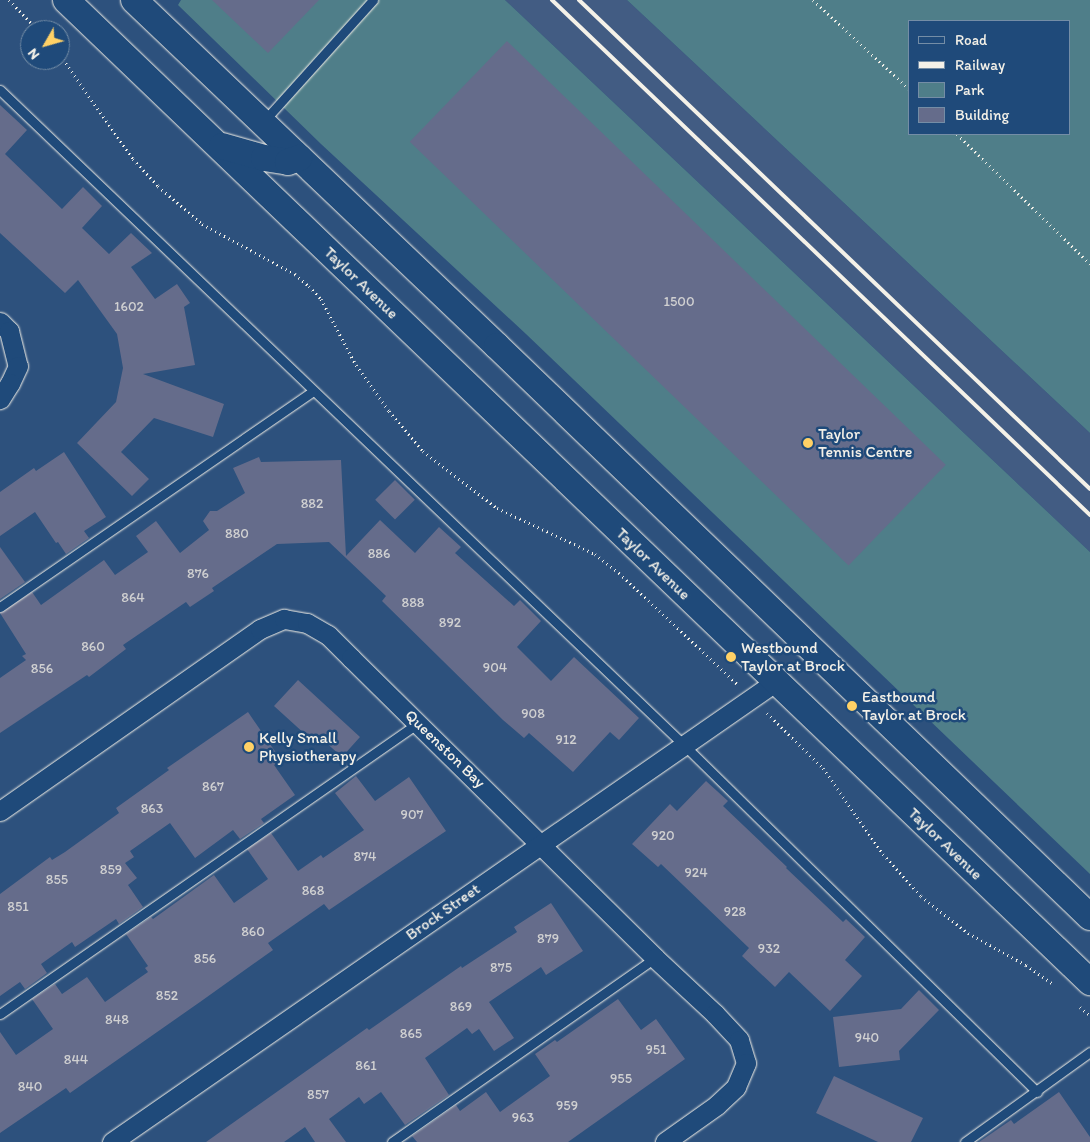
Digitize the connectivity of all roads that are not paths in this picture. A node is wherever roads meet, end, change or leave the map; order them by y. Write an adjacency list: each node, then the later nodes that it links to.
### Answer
1 (66, 0): 6 (main road, Taylor Avenue)
2 (134, 0): 5 (main road)
3 (373, 0): 5 (lane)
4 (0, 90): 9 (lane)
5 (262, 123): 7 (main road)
6 (217, 144): 7 (main road, Taylor Avenue); 12 (main road, Taylor Avenue)
7 (299, 158): 17 (main road)
8 (0, 322): 10 (street)
9 (313, 391): 11 (lane); 14 (lane)
10 (0, 398)
11 (0, 607)
12 (775, 682): 14 (street, Brock Street); 19 (main road, Taylor Avenue)
13 (418, 723): 15 (street, Queenston Bay); 16 (street, Queenston Bay); 20 (lane)
14 (684, 745): 16 (street, Brock Street); 22 (lane)
15 (0, 810)
16 (541, 844): 18 (street, Queenston Bay); 23 (street, Brock Street)
17 (1090, 917)
18 (656, 958): 24 (lane); 25 (street, Queenston Bay)
19 (1090, 982)
20 (0, 1014)
21 (1090, 1052): 22 (lane)
22 (1037, 1092): 26 (lane)
23 (112, 1142)
24 (392, 1142)
25 (665, 1142)
26 (965, 1142)

